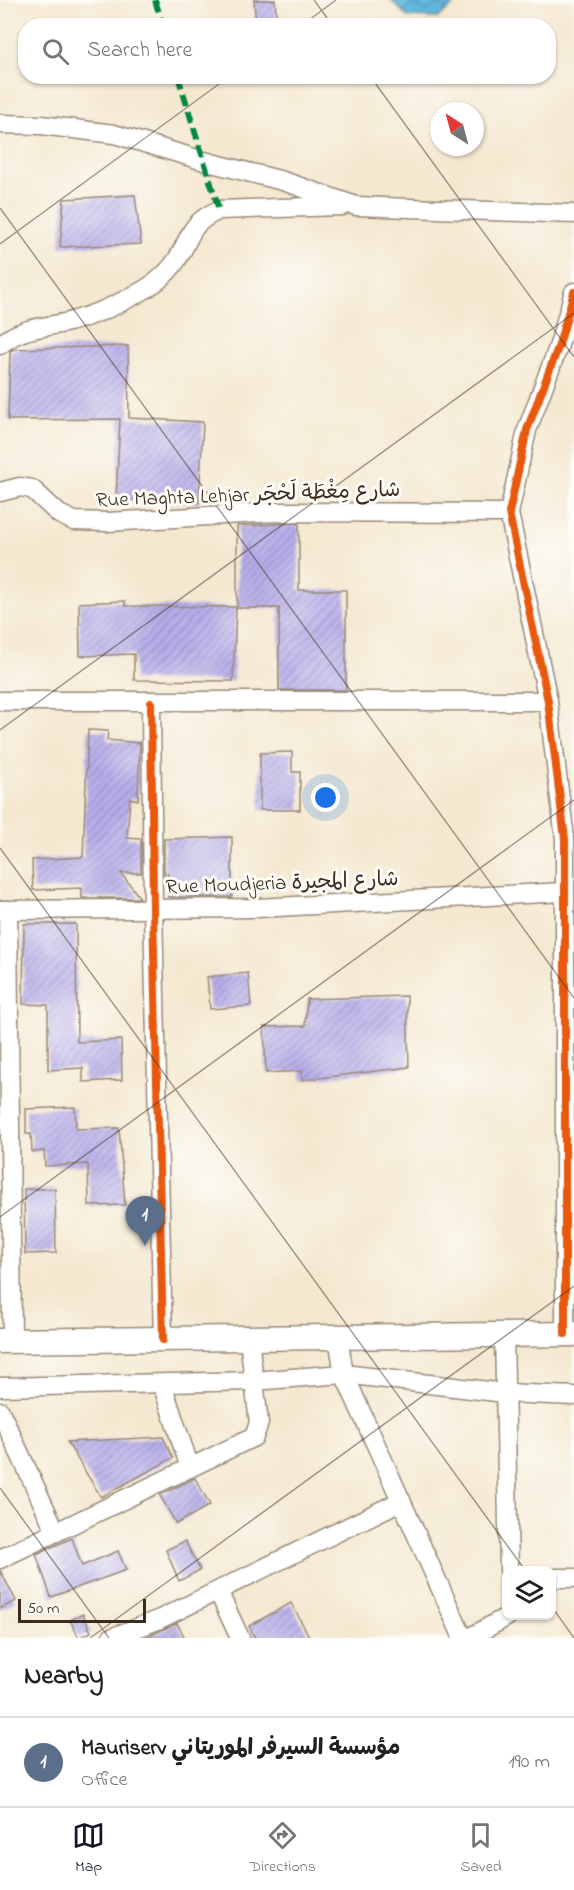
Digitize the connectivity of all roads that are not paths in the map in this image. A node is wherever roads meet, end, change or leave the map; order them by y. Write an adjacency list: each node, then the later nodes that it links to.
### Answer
1 (0, 124): 2 (street)
2 (356, 206): 3 (street); 5 (street)
3 (574, 214)
4 (574, 292): 7 (street)
5 (0, 345)
6 (0, 492): 7 (street, Rue Maghta Lehjar شارع مِغْطَة لَحْجَر)
7 (509, 513): 9 (street)
8 (0, 701): 10 (street)
9 (548, 701): 10 (street); 11 (street)
10 (151, 703): 13 (street)
11 (569, 839): 12 (street)
12 (565, 892): 13 (street, Rue Moudjeria شارع المجيرة); 16 (street)
13 (153, 909): 14 (street, Rue Moudjeria شارع المجيرة); 19 (street)
14 (4, 910): 20 (street)
15 (504, 1334): 16 (main road); 17 (main road); 25 (street)
16 (570, 1334)
17 (338, 1337): 18 (main road); 21 (street)
18 (249, 1339): 19 (main road); 22 (street)
19 (163, 1340): 20 (main road)
20 (6, 1341)
21 (344, 1374): 22 (street); 25 (street); 29 (street)
22 (253, 1381): 23 (street); 28 (street)
23 (162, 1384): 24 (street); 28 (street)
24 (0, 1387)
25 (505, 1393): 26 (street); 32 (street)
26 (574, 1396)
27 (0, 1411): 30 (street)
28 (190, 1468): 30 (street)
29 (401, 1501): 35 (street); 39 (street)
30 (56, 1532): 31 (street)
31 (0, 1559)
32 (509, 1566)
33 (556, 1578): 34 (street)
34 (574, 1578)
35 (218, 1591): 37 (street); 38 (street)
36 (502, 1619): 40 (street)
37 (111, 1638)
38 (240, 1638)
39 (463, 1638)
40 (469, 1638)

